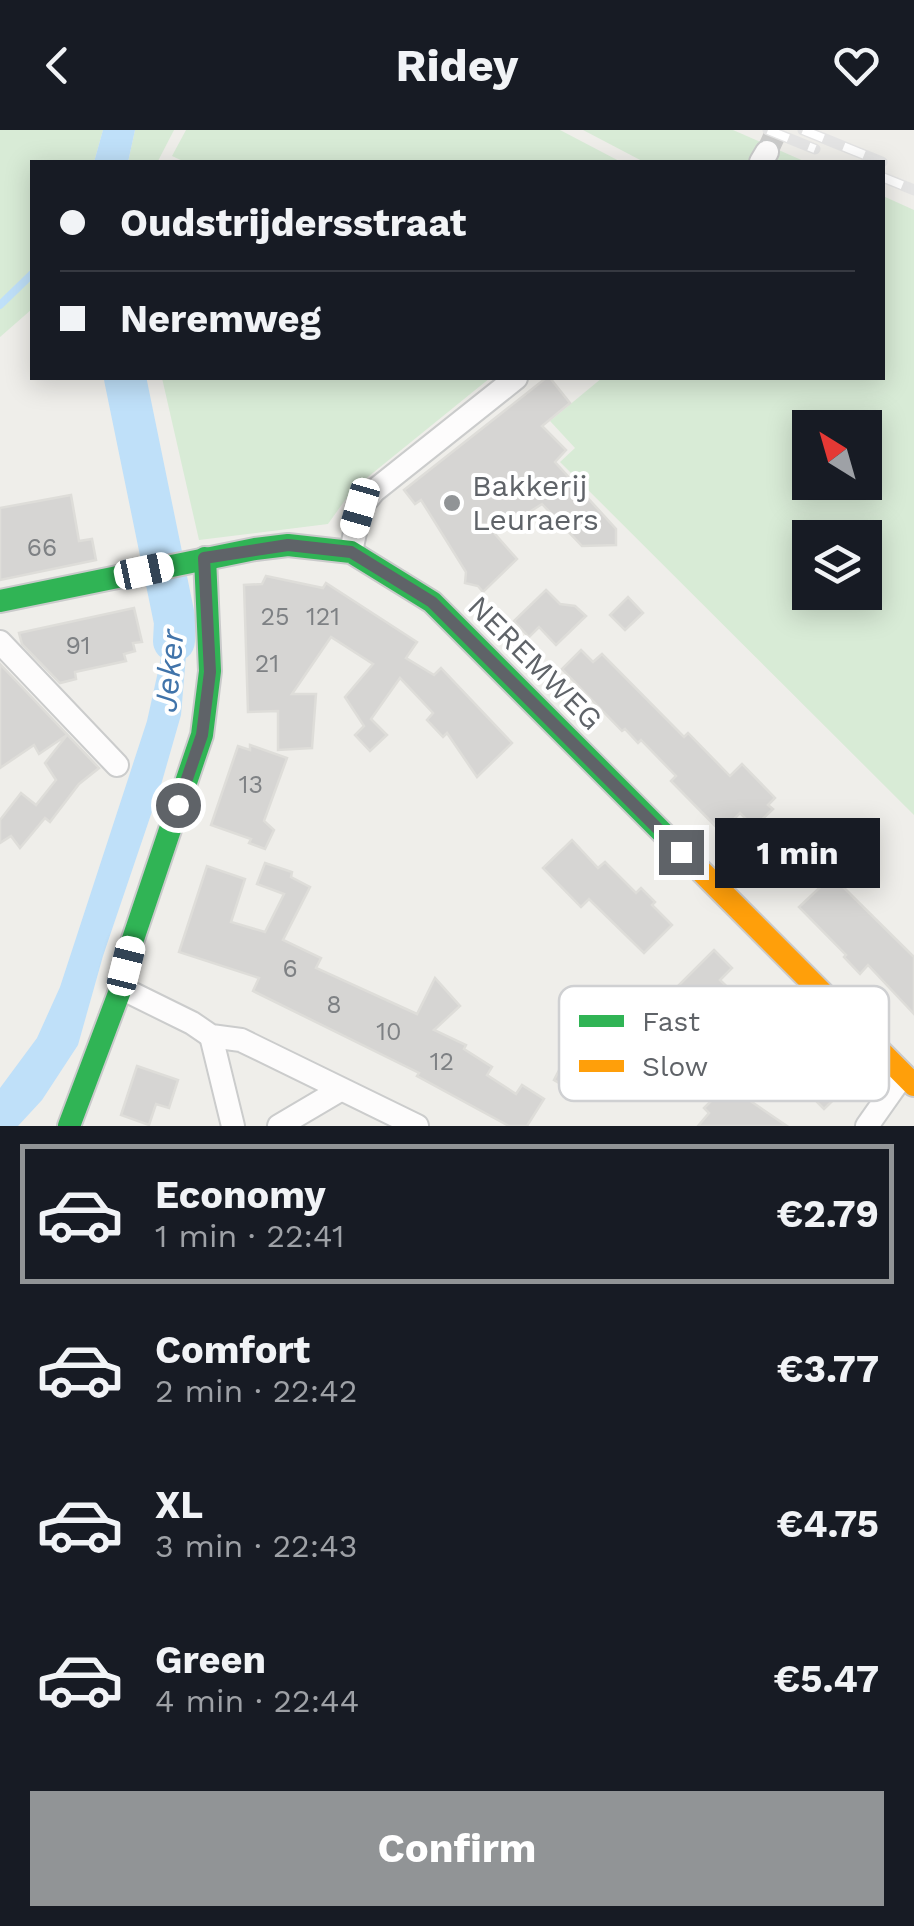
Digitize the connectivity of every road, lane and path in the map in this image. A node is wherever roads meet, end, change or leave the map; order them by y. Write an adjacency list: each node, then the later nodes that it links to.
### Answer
1 (513, 380): 2 (street)
2 (351, 552): 3 (street, NEREMWEG); 7 (street, NEREMWEG)
3 (195, 560): 4 (street, NEREMWEG); 8 (street)
4 (0, 600)
5 (0, 642): 6 (street)
6 (116, 765)
7 (814, 986)
8 (121, 988): 9 (street); 13 (street)
9 (211, 1036): 12 (street); 14 (street)
10 (889, 1061): 11 (street, NEREMWEG)
11 (908, 1080): 17 (street)
12 (340, 1090): 15 (street); 16 (street)
13 (69, 1126)
14 (233, 1126)
15 (278, 1126)
16 (417, 1126)
17 (867, 1126)

